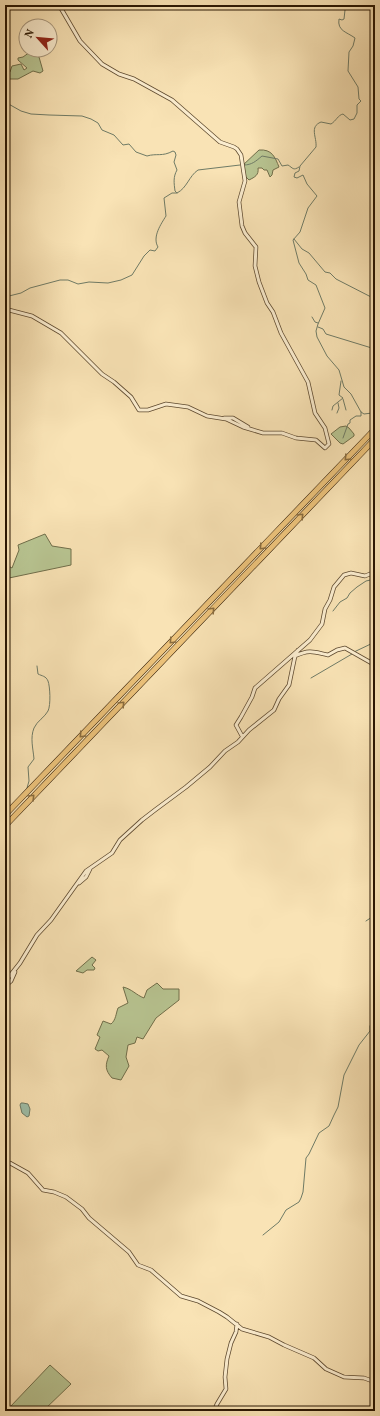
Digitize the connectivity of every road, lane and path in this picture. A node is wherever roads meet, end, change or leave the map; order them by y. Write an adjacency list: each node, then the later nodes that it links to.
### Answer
1 (59, 5): 2 (street)
2 (5, 307)
3 (375, 430): 11 (highway, one-way to 11)
4 (375, 439): 12 (highway, one-way to 4)
5 (375, 572): 6 (street)
6 (298, 650): 7 (street); 8 (street)
7 (295, 656): 8 (street); 9 (street); 10 (street)
8 (290, 657): 10 (street)
9 (375, 665)
10 (242, 736): 13 (street)
11 (5, 815)
12 (5, 826)
13 (15, 970): 14 (street); 15 (street)
14 (5, 982)
15 (5, 986)
16 (10, 1163): 17 (street)
17 (237, 1324): 18 (street); 19 (street)
18 (375, 1382)
19 (214, 1411)

